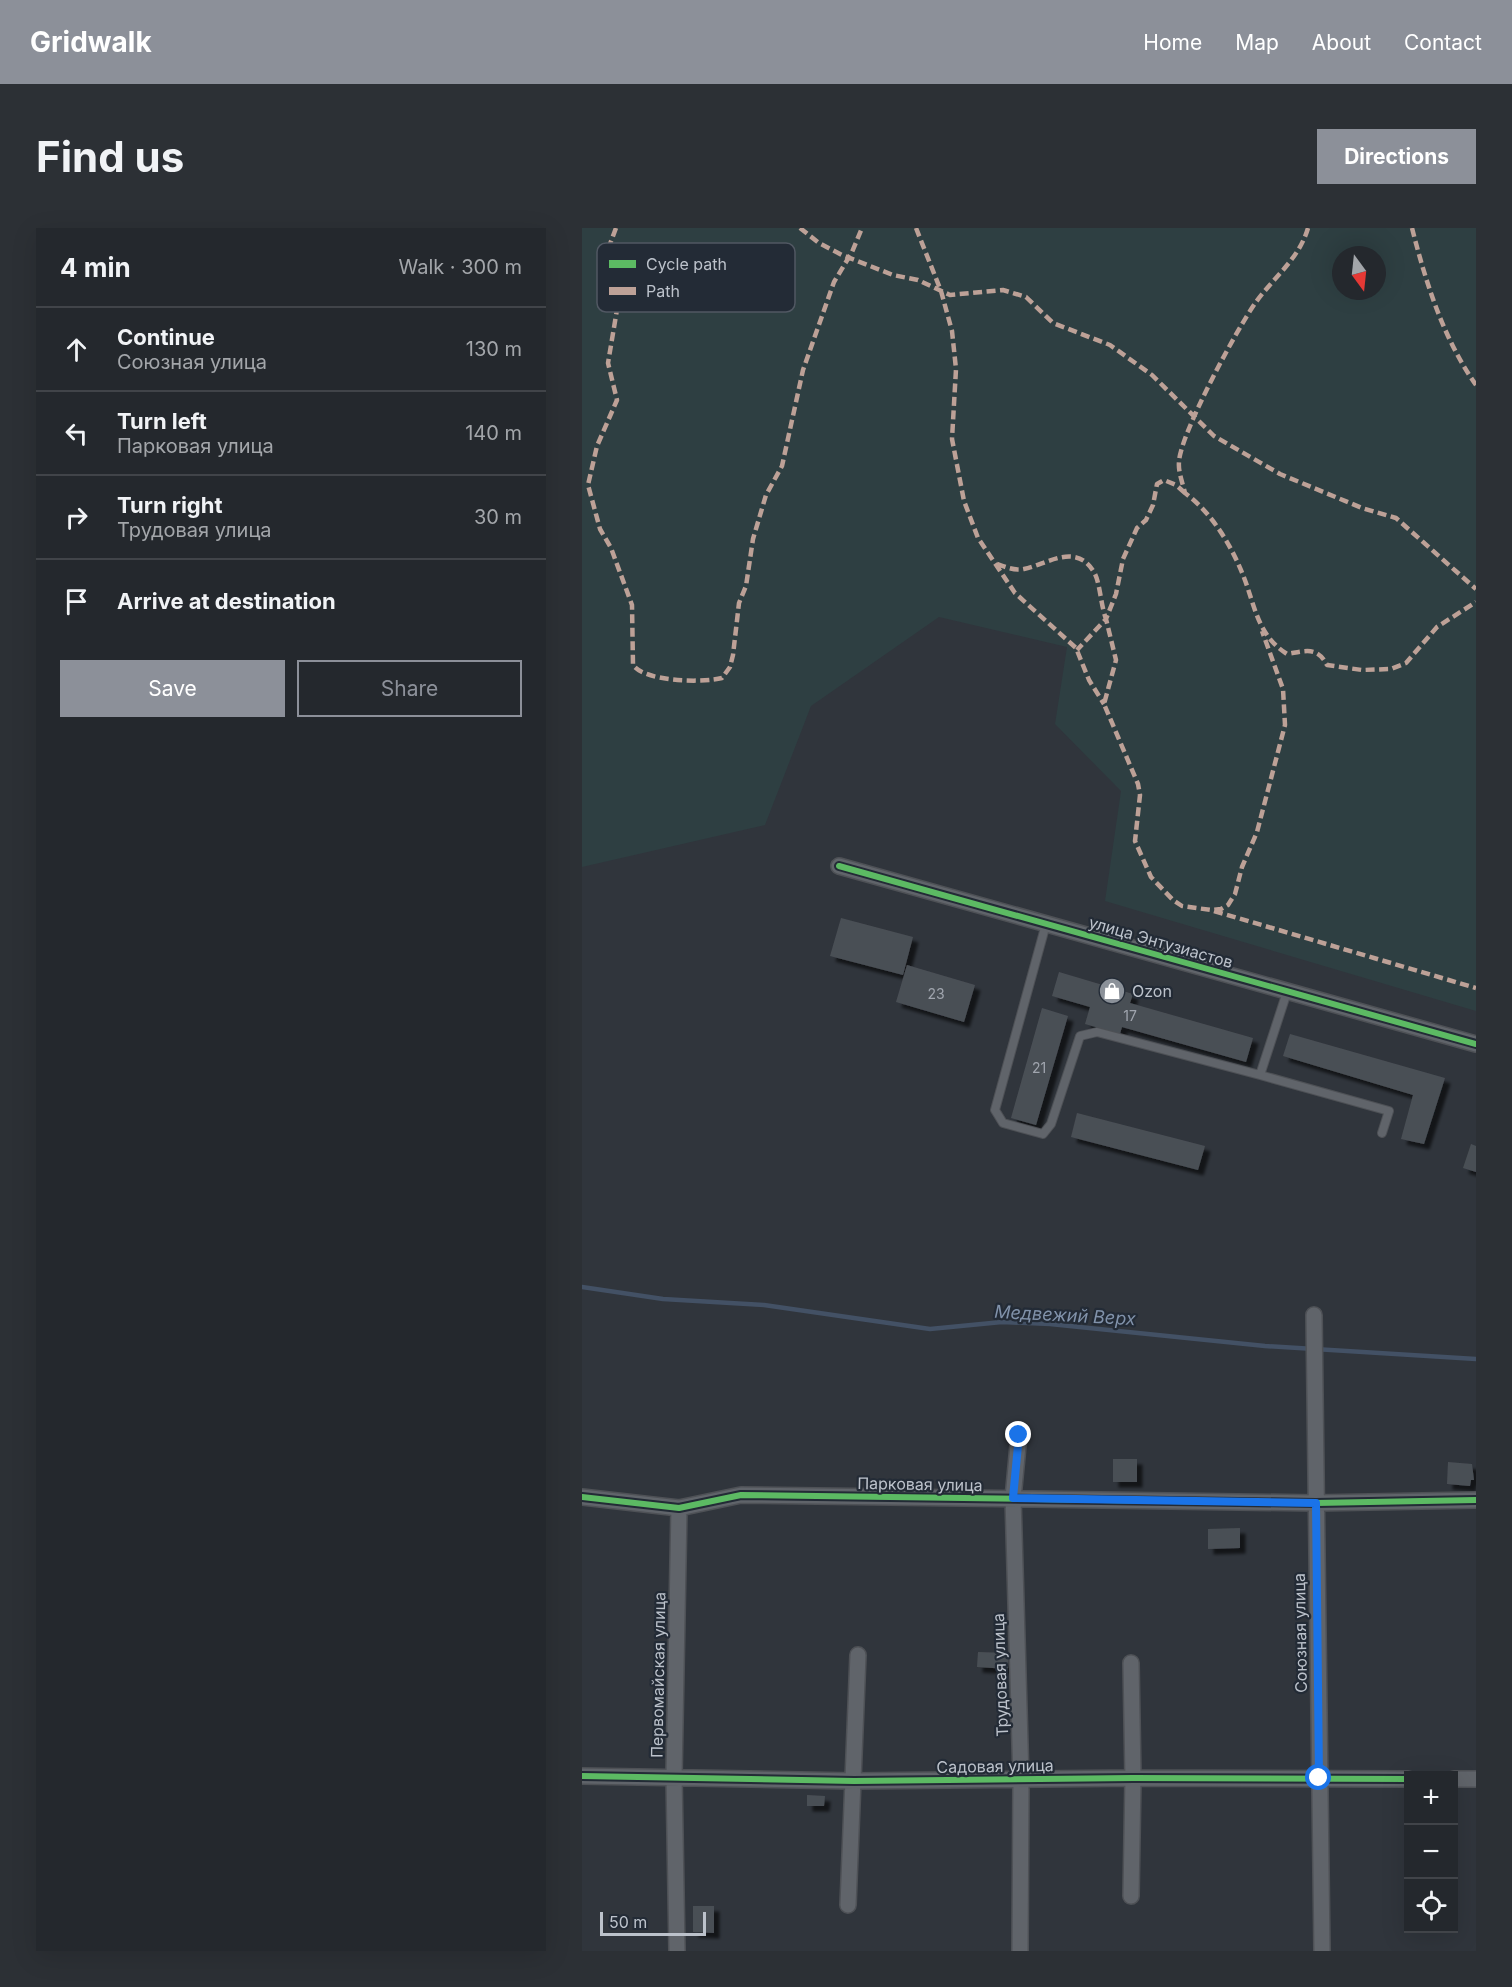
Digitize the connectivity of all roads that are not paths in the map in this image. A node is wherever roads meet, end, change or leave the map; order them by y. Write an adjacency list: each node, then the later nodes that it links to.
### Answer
1 (839, 866): 2 (street, улица Энтузиастов)
2 (1046, 924): 3 (street, улица Энтузиастов); 5 (lane)
3 (1287, 992): 4 (street, улица Энтузиастов); 5 (lane)
4 (1476, 1044)
5 (1260, 1075): 6 (lane)
6 (1382, 1133)
7 (1314, 1315): 12 (street, Союзная улица)
8 (1019, 1435): 10 (street, Трудовая улица)
9 (582, 1497): 13 (street, Парковая улица)
10 (1013, 1498): 12 (street, Парковая улица); 13 (street, Парковая улица); 23 (street, Трудовая улица)
11 (1476, 1500): 12 (street, Парковая улица)
12 (1316, 1503): 19 (street, Союзная улица)
13 (678, 1508): 17 (street, Первомайская улица)
14 (858, 1655): 24 (street)
15 (1131, 1663): 18 (street)
16 (582, 1776): 17 (street, Садовая улица)
17 (674, 1776): 24 (street, Садовая улица); 27 (street, Первомайская улица)
18 (1133, 1778): 19 (street, Садовая улица); 23 (street, Садовая улица); 25 (street)
19 (1319, 1778): 20 (street, Садовая улица); 29 (street, Союзная улица)
20 (1404, 1779)
21 (1458, 1779): 22 (street)
22 (1476, 1779)
23 (1021, 1780): 24 (street, Садовая улица); 28 (street, Трудовая улица)
24 (854, 1781): 26 (street)
25 (1131, 1896)
26 (848, 1905)
27 (677, 1951)
28 (1020, 1951)
29 (1322, 1951)

